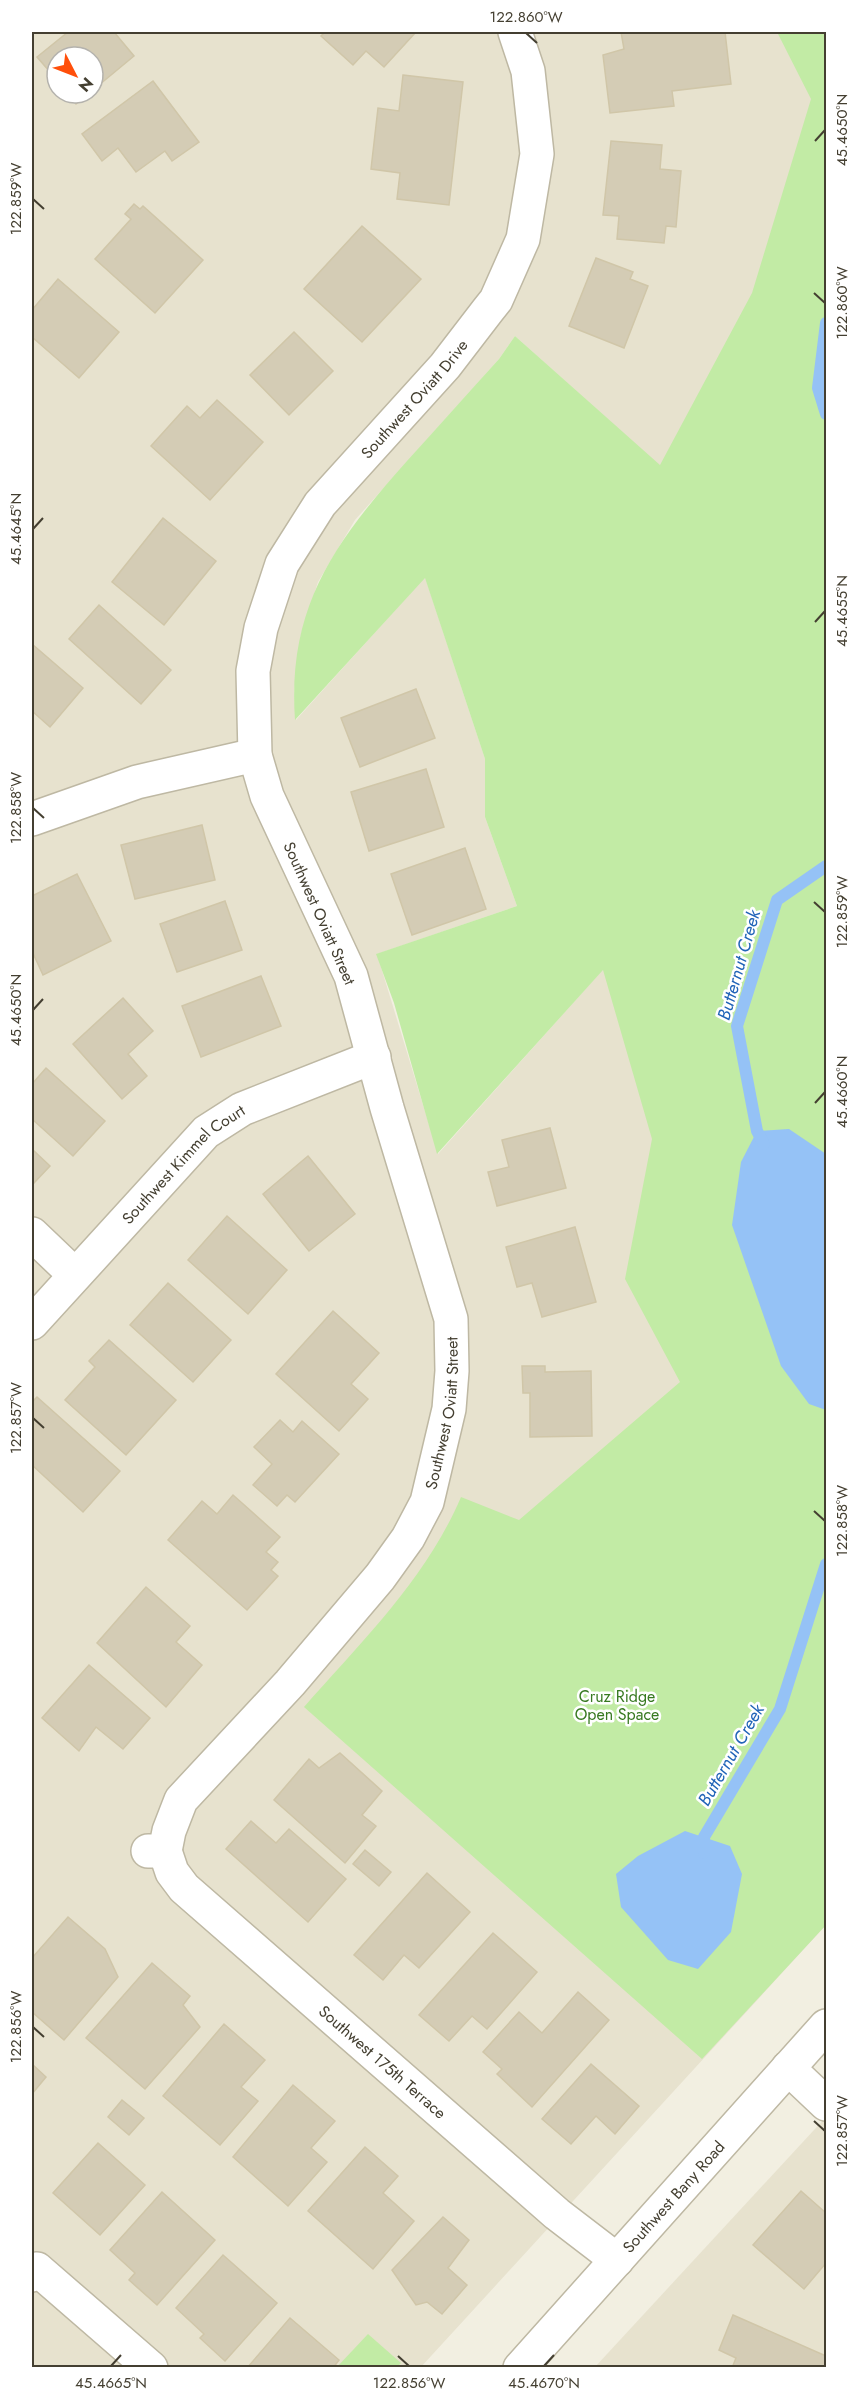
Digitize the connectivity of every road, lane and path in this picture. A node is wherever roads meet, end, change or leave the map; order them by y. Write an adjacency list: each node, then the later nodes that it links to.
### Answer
1 (515, 32): 2 (street, Southwest Oviatt Drive)
2 (255, 755): 3 (street); 4 (street, Southwest Oviatt Street)
3 (32, 819)
4 (374, 1057): 6 (street, Southwest Kimmel Court); 8 (street, Southwest Oviatt Street)
5 (32, 1234): 6 (street)
6 (75, 1275): 7 (street, Southwest Kimmel Court)
7 (32, 1323)
8 (156, 1851): 12 (street, Southwest 175th Terrace)
9 (826, 2026): 10 (street, Southwest Bany Road)
10 (788, 2068): 11 (street); 12 (street, Southwest Bany Road)
11 (826, 2104)
12 (617, 2260): 15 (street, Southwest Bany Road)
13 (32, 2275): 14 (street)
14 (151, 2367)
15 (520, 2367)

